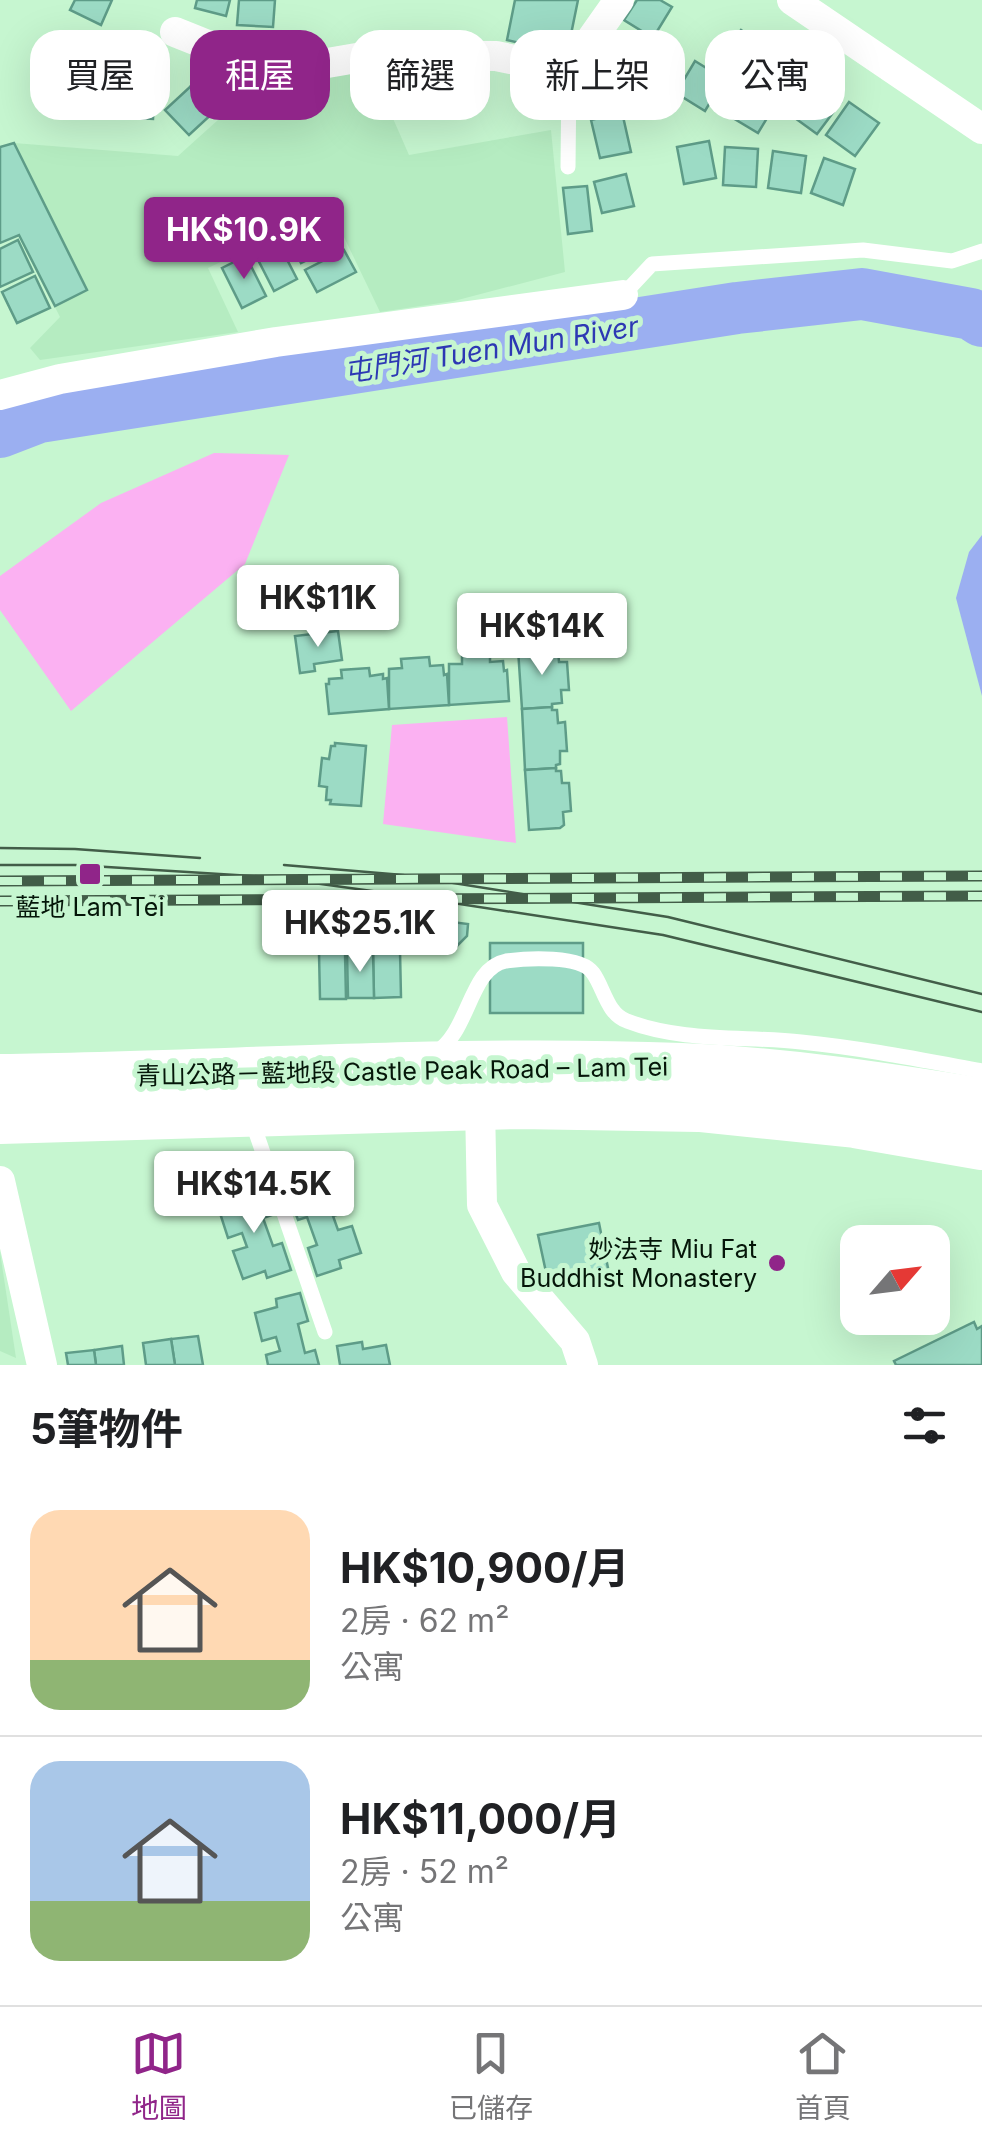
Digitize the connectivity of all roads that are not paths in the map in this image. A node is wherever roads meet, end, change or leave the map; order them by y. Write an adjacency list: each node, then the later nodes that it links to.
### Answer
1 (619, 0): 3 (street)
2 (792, 0): 7 (street)
3 (598, 30)
4 (175, 32): 5 (street)
5 (510, 59)
6 (568, 120): 8 (lane)
7 (982, 128)
8 (568, 167)
9 (982, 251): 10 (lane)
10 (623, 296): 11 (street)
11 (0, 395)
12 (409, 1067): 13 (lane); 14 (main road, 青山公路－藍地段 Castle Peak Road – Lam Tei); 15 (main road, 青山公路－藍地段 Castle Peak Road – Lam Tei)
13 (982, 1071)
14 (0, 1078)
15 (982, 1102)
16 (480, 1106): 17 (main road, 青山公路－藍地段 Castle Peak Road – Lam Tei); 19 (main road, 青山公路－藍地段 Castle Peak Road – Lam Tei); 23 (street)
17 (249, 1112): 18 (main road, 青山公路－藍地段 Castle Peak Road – Lam Tei); 21 (lane)
18 (0, 1120)
19 (982, 1146)
20 (0, 1181): 22 (street)
21 (325, 1332)
22 (42, 1365)
23 (583, 1365)

